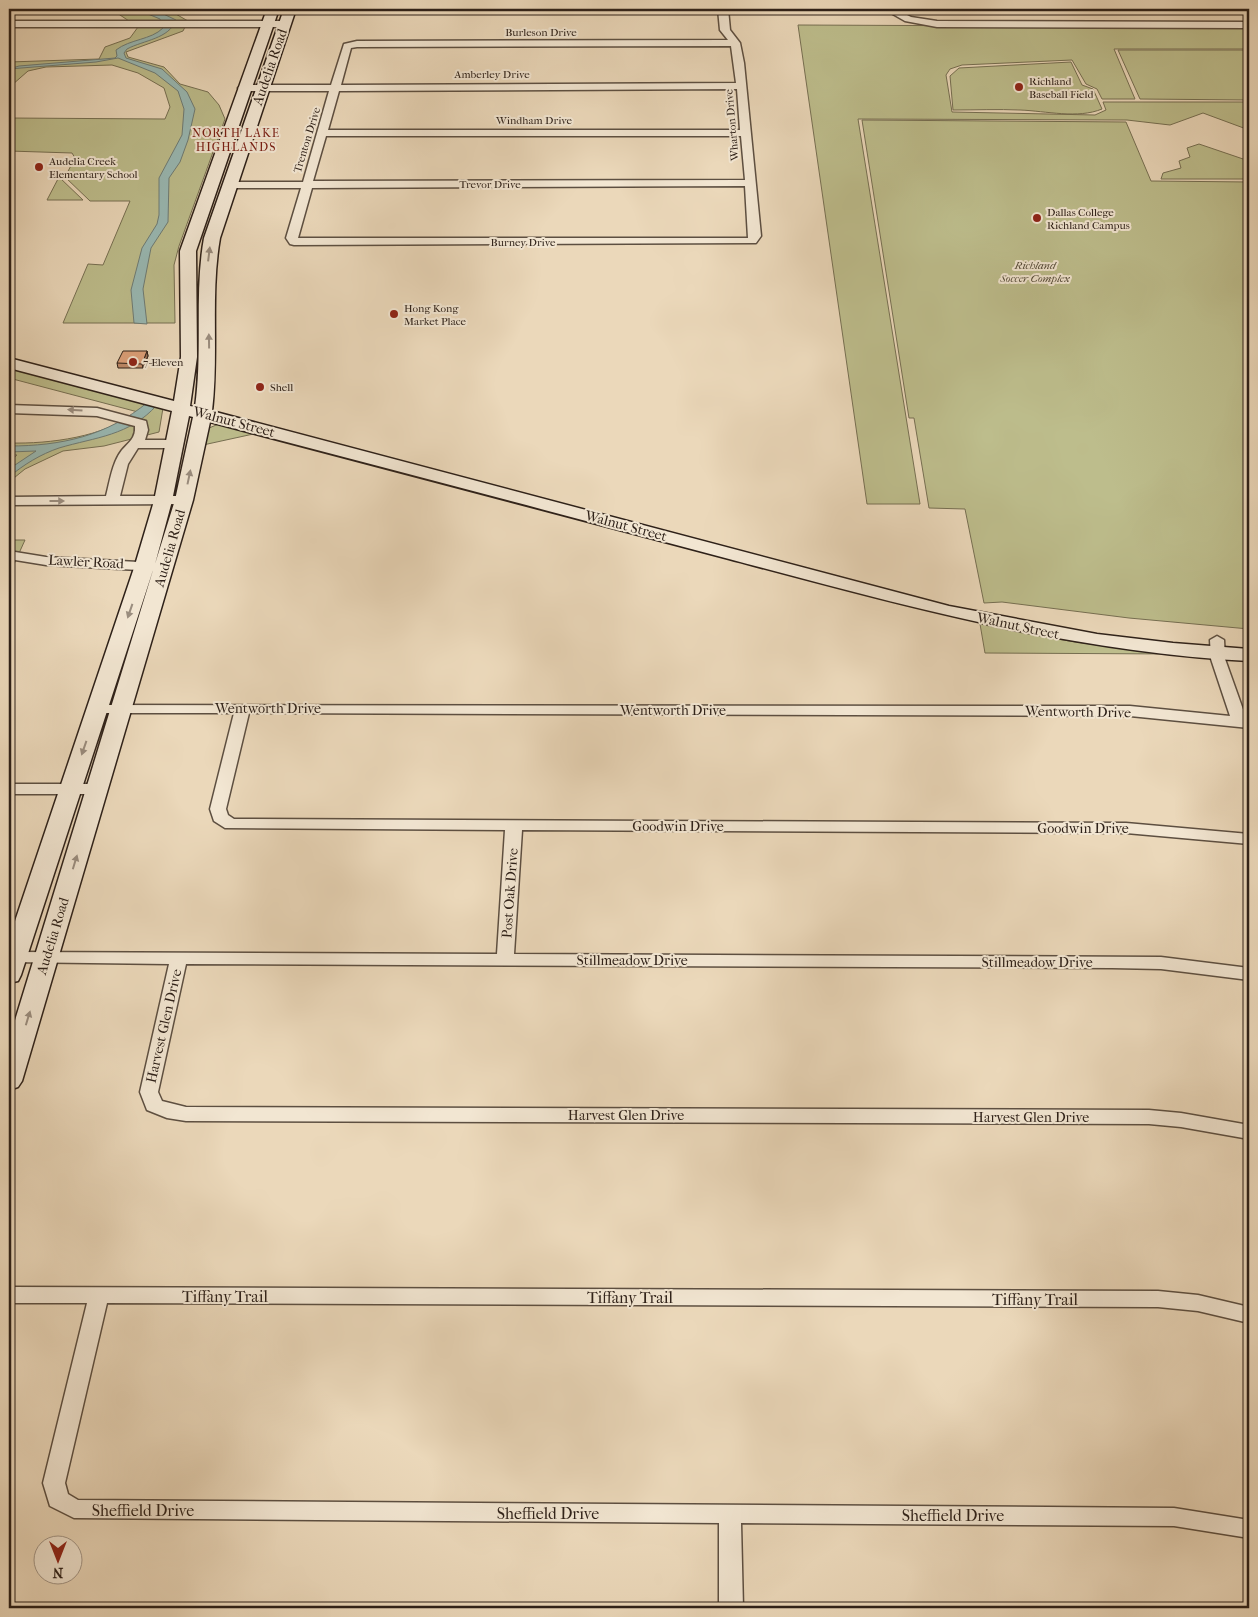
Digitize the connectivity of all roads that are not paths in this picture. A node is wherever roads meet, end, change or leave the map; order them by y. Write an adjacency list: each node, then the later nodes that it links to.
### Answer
1 (273, 9): 8 (main road, Audelia Road)
2 (290, 9): 9 (main road, Audelia Road)
3 (723, 9): 11 (street, Wharton Drive)
4 (888, 9): 10 (street)
5 (47, 12): 7 (street)
6 (9, 24): 7 (street)
7 (40, 24): 8 (street)
8 (267, 24): 9 (street); 14 (main road, Audelia Road)
9 (285, 24): 15 (main road, Audelia Road)
10 (1249, 25)
11 (735, 43): 12 (street, Burleson Drive); 13 (street, Wharton Drive)
12 (347, 46): 16 (street, Trenton Drive)
13 (741, 86): 16 (street, Amberley Drive); 19 (street, Wharton Drive)
14 (244, 88): 15 (street, Amberley Drive); 17 (main road, Audelia Road)
15 (263, 88): 16 (street, Amberley Drive); 18 (main road, Audelia Road)
16 (336, 88): 20 (street, Trenton Drive)
17 (235, 114): 18 (main road); 23 (main road, Audelia Road)
18 (254, 114): 24 (main road, Audelia Road)
19 (745, 132): 20 (street, Windham Drive); 21 (street, Wharton Drive)
20 (323, 133): 22 (street, Trenton Drive)
21 (751, 183): 22 (street, Trevor Drive); 25 (street, Wharton Drive)
22 (307, 184): 24 (street, Trevor Drive); 26 (street, Trenton Drive)
23 (210, 185): 24 (main road); 28 (main road, Audelia Road)
24 (230, 185): 27 (main road, Audelia Road, one-way to 24)
25 (752, 241): 26 (street, Burney Drive)
26 (294, 242)
27 (208, 280): 28 (main road); 33 (main road, Audelia Road, one-way to 27)
28 (188, 281): 31 (main road, Audelia Road)
29 (9, 353): 31 (main road, Walnut Street)
30 (9, 363): 31 (main road, Walnut Street)
31 (183, 404): 33 (main road, Walnut Street); 35 (main road, Audelia Road)
32 (9, 409): 34 (street, one-way to 32)
33 (204, 409): 37 (main road, Audelia Road, one-way to 33); 40 (main road, Walnut Street)
34 (137, 444): 35 (street); 39 (street)
35 (175, 444): 36 (main road, Audelia Road)
36 (163, 500): 37 (street); 39 (street); 42 (main road, Audelia Road)
37 (184, 500): 42 (main road, Audelia Road)
38 (9, 501): 39 (street, one-way to 39)
39 (109, 501)
40 (680, 535): 43 (main road, Walnut Street); 44 (main road, Walnut Street)
41 (9, 555): 42 (street, Lawler Road)
42 (155, 566): 48 (main road, Audelia Road, one-way to 48); 49 (main road, Audelia Road)
43 (848, 585): 44 (main road); 46 (main road, Walnut Street)
44 (924, 593): 46 (main road, Walnut Street)
45 (1249, 642): 46 (main road, Walnut Street)
46 (1217, 647): 47 (main road, Walnut Street); 51 (street)
47 (1249, 655)
48 (97, 708): 49 (street, Wentworth Drive); 54 (main road, Audelia Road, one-way to 54)
49 (122, 708): 50 (street, Wentworth Drive); 52 (main road, Audelia Road)
50 (243, 708): 51 (street, Wentworth Drive); 55 (street, Goodwin Drive)
51 (1244, 723)
52 (98, 788): 54 (street); 57 (main road, Audelia Road, one-way to 52)
53 (9, 789): 54 (street)
54 (70, 789): 60 (main road, Audelia Road)
55 (514, 826): 56 (street, Goodwin Drive); 59 (street, Post Oak Drive)
56 (1249, 839)
57 (46, 958): 58 (street, Stillmeadow Drive); 60 (street, Stillmeadow Drive); 62 (main road, Audelia Road, one-way to 57)
58 (179, 958): 59 (street, Stillmeadow Drive); 63 (street, Harvest Glen Drive)
59 (505, 960): 61 (street, Stillmeadow Drive)
60 (11, 966)
61 (1249, 974)
62 (9, 1081)
63 (1249, 1132)
64 (9, 1295): 65 (street, Tiffany Trail)
65 (99, 1295): 66 (street, Tiffany Trail); 67 (street, Sheffield Drive)
66 (1249, 1315)
67 (730, 1514): 68 (street, Sheffield Drive); 69 (street)
68 (1249, 1529)
69 (731, 1608)

